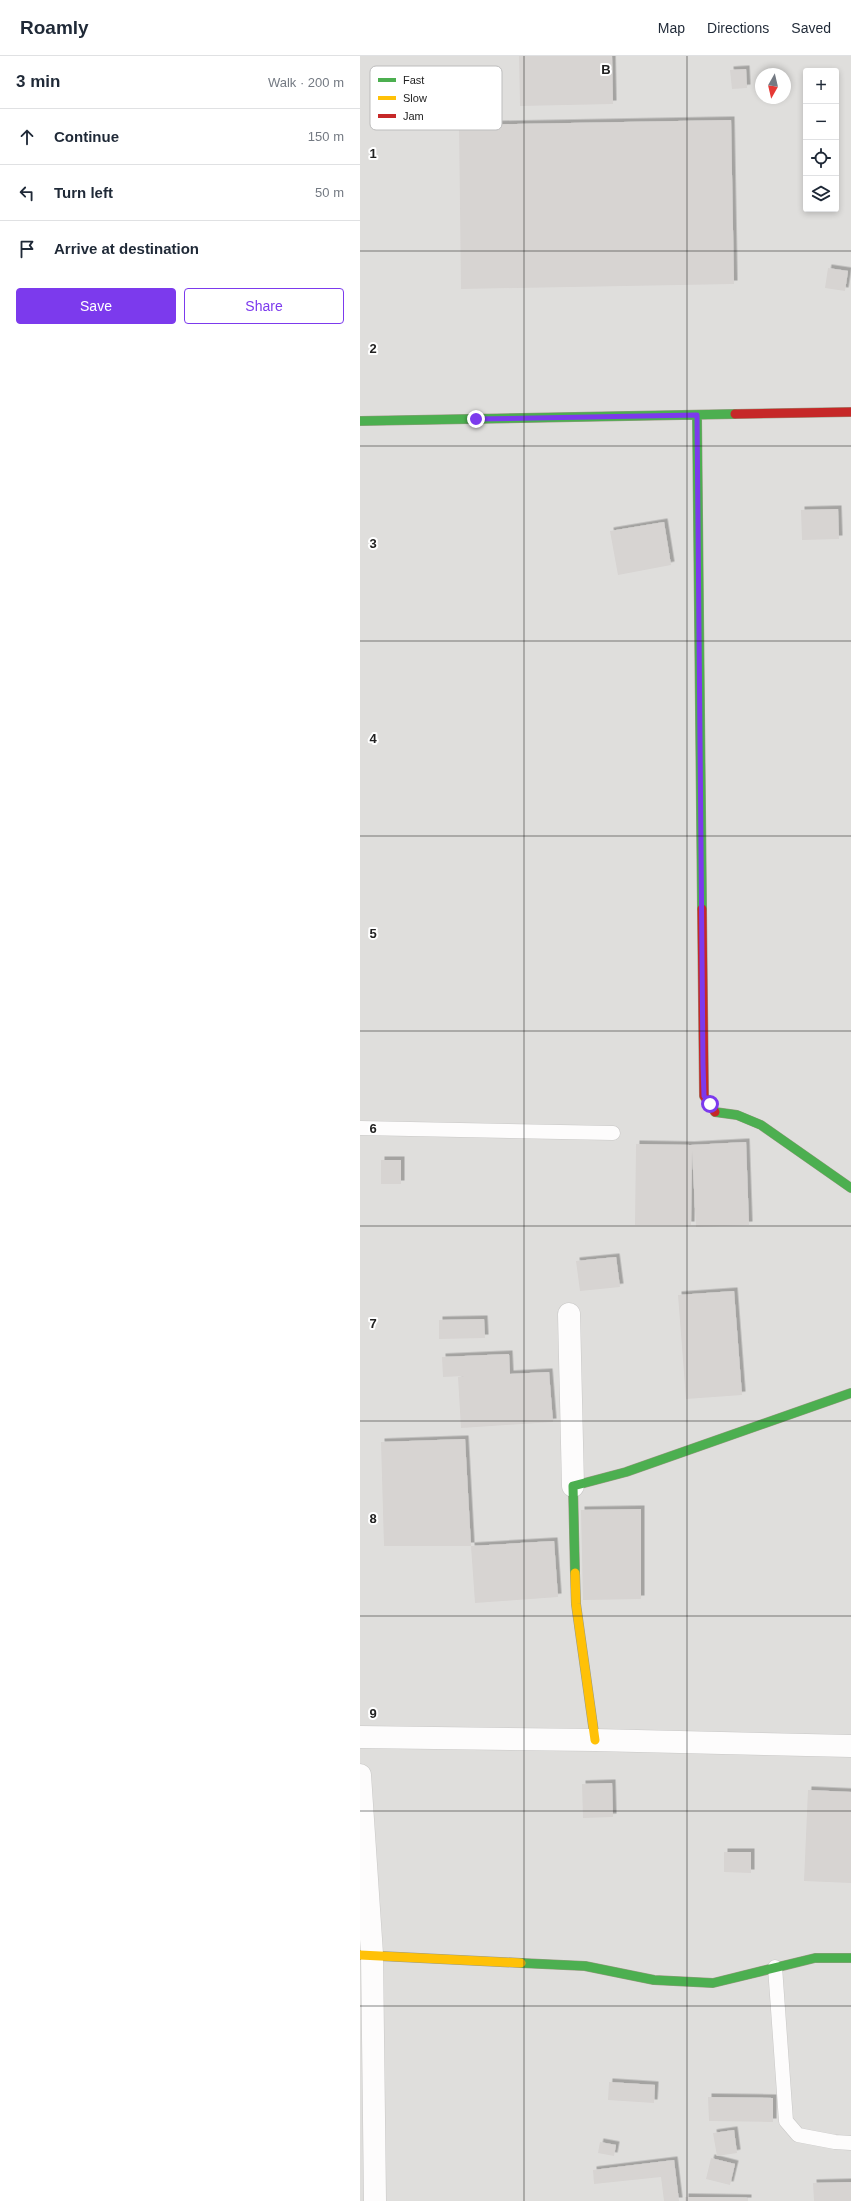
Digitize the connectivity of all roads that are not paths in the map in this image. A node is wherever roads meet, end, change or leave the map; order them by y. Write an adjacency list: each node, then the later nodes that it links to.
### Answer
1 (851, 412): 2 (street)
2 (697, 415): 3 (street); 6 (street)
3 (360, 421)
4 (360, 1128): 5 (lane)
5 (613, 1133)
6 (851, 1188)
7 (569, 1314): 9 (street)
8 (851, 1393): 9 (street)
9 (573, 1486): 11 (street)
10 (360, 1737): 11 (street)
11 (595, 1740): 12 (street)
12 (851, 1746)
13 (360, 1775): 14 (street)
14 (366, 1954): 16 (street); 18 (street)
15 (851, 1958): 16 (street)
16 (775, 1967): 17 (lane)
17 (851, 2143)
18 (375, 2201)

